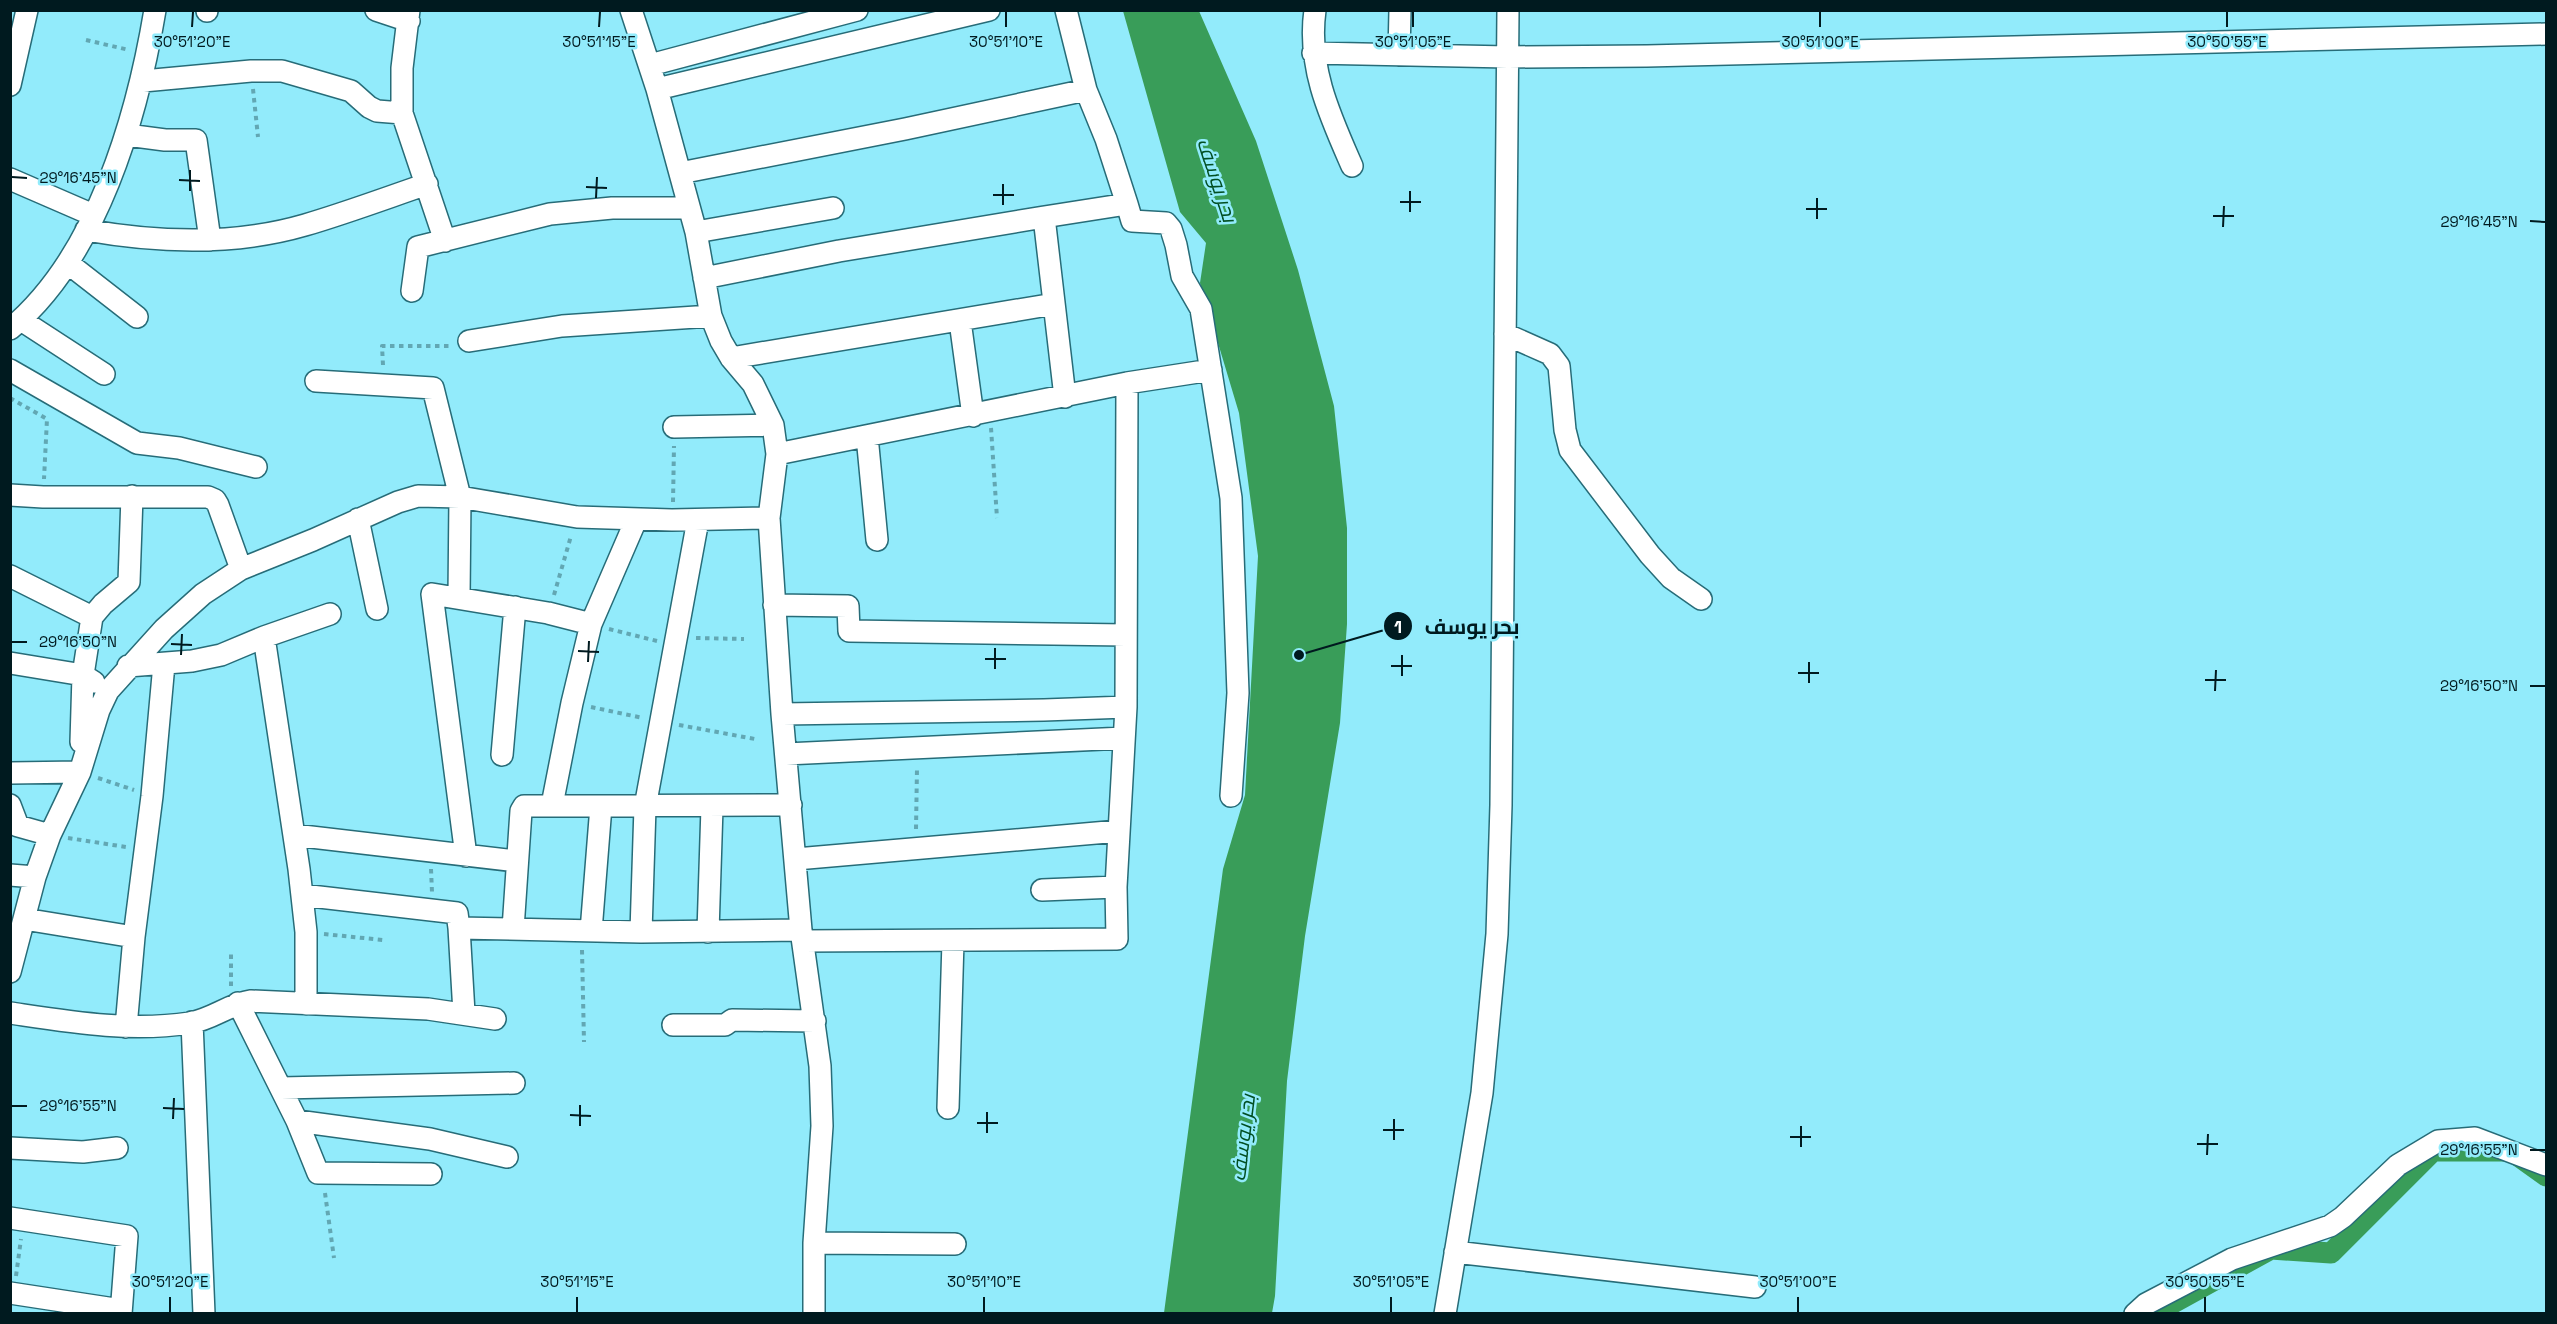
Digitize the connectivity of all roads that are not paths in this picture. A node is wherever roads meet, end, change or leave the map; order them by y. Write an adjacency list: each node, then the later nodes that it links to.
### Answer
1 (27, 10): 18 (street)
2 (376, 10): 11 (street)
3 (631, 10): 16 (street)
4 (857, 10): 16 (street)
5 (989, 10): 19 (street)
6 (1066, 10): 20 (street)
7 (1315, 10): 13 (street)
8 (1400, 10): 14 (street)
9 (1508, 10): 15 (street)
10 (153, 11): 17 (street)
11 (409, 16): 21 (street)
12 (2547, 34): 15 (street)
13 (1313, 53): 14 (street); 23 (street)
14 (1399, 55): 15 (street)
15 (1508, 57): 43 (street)
16 (650, 65): 19 (street)
17 (143, 81): 21 (street); 22 (street)
18 (10, 85)
19 (657, 89): 24 (street)
20 (1086, 90): 24 (street); 27 (street)
21 (402, 113): 26 (street)
22 (127, 135): 31 (street); 33 (street)
23 (1352, 166)
24 (680, 173): 28 (street)
25 (10, 179): 31 (street)
26 (426, 184): 33 (street); 34 (street)
27 (1127, 204): 30 (street); 47 (street)
28 (689, 208): 32 (street); 34 (street)
29 (833, 208): 32 (street)
30 (1044, 217): 36 (street); 38 (street)
31 (90, 222): 33 (street); 35 (street)
32 (696, 232): 36 (street)
33 (210, 240)
34 (445, 241): 37 (street)
35 (69, 264): 40 (street); 42 (street)
36 (704, 278): 39 (street)
37 (412, 291)
38 (1054, 304): 41 (street); 51 (street)
39 (711, 316): 44 (street); 45 (street)
40 (137, 317)
41 (960, 321): 45 (street); 52 (street)
42 (16, 325): 48 (street)
43 (1505, 334): 69 (street); 139 (street)
44 (469, 341)
45 (730, 358): 53 (street)
46 (10, 370): 57 (street)
47 (1211, 370): 50 (street); 90 (street)
48 (104, 374)
49 (316, 381): 60 (street)
50 (1127, 384): 51 (street); 76 (street)
51 (1065, 397): 52 (street)
52 (982, 414): 55 (street)
53 (773, 425): 54 (street); 56 (street)
54 (674, 427)
55 (867, 436): 56 (street); 65 (street)
56 (777, 454): 61 (street)
57 (256, 466)
58 (10, 495): 59 (street)
59 (132, 496): 66 (street); 74 (street)
60 (460, 497): 62 (street); 63 (street); 68 (street)
61 (769, 518): 64 (street); 70 (street)
62 (358, 519): 66 (street); 72 (street)
63 (636, 520): 64 (street); 75 (street)
64 (698, 520): 95 (street)
65 (877, 540)
66 (241, 569): 80 (street)
67 (10, 576): 74 (street)
68 (459, 597): 71 (street); 100 (street)
69 (1701, 599)
70 (774, 604): 76 (street); 84 (street)
71 (515, 607): 75 (street); 87 (street)
72 (377, 609)
73 (330, 614): 77 (street)
74 (92, 617): 81 (street)
75 (591, 624): 92 (street)
76 (1126, 635): 83 (street)
77 (264, 637): 79 (street); 99 (street)
78 (10, 663): 81 (street)
79 (164, 664): 80 (street); 115 (street)
80 (128, 666): 82 (street)
81 (83, 675): 82 (street); 88 (street)
82 (108, 690): 88 (street)
83 (1126, 707): 84 (street); 85 (street)
84 (782, 714): 86 (street)
85 (1124, 738): 86 (street); 97 (street)
86 (786, 754): 93 (street)
87 (502, 755)
88 (80, 772): 89 (street); 98 (street)
89 (10, 773)
90 (1231, 796)
91 (10, 805): 98 (street)
92 (552, 805): 94 (street); 102 (street)
93 (791, 805): 96 (street); 101 (street)
94 (601, 806): 95 (street); 111 (street)
95 (645, 807): 96 (street); 112 (street)
96 (712, 807): 113 (street)
97 (1119, 831): 101 (street); 105 (street)
98 (50, 835): 104 (street)
99 (294, 835): 100 (street); 107 (street)
100 (466, 856): 102 (street)
101 (796, 859): 114 (street)
102 (516, 861): 110 (street)
103 (10, 874): 104 (street)
104 (35, 877): 108 (street)
105 (1116, 887): 106 (street); 116 (street)
106 (1042, 890)
107 (302, 895): 109 (street); 118 (street)
108 (19, 927): 115 (street); 117 (street)
109 (459, 928): 110 (street); 121 (street)
110 (513, 929): 111 (street)
111 (586, 931): 112 (street)
112 (641, 932): 113 (street)
113 (708, 932): 114 (street)
114 (802, 936): 116 (street); 123 (street)
115 (134, 937): 126 (street)
116 (953, 941): 129 (street)
117 (10, 972)
118 (306, 1004): 119 (street); 121 (street)
119 (235, 1005): 124 (street); 128 (street)
120 (10, 1013): 126 (street)
121 (464, 1013): 122 (street)
122 (495, 1019)
123 (815, 1021): 125 (street); 137 (street)
124 (192, 1023): 126 (street); 143 (street)
125 (673, 1025)
126 (126, 1027)
127 (514, 1083): 128 (street)
128 (281, 1088): 130 (street)
129 (948, 1108)
130 (297, 1121): 133 (street); 135 (street)
131 (10, 1148): 132 (street)
132 (117, 1148)
133 (507, 1157)
134 (2547, 1165): 146 (street)
135 (431, 1174)
136 (17, 1219): 142 (street)
137 (814, 1243): 138 (street); 144 (street)
138 (955, 1244)
139 (1455, 1252): 140 (street); 145 (street)
140 (1755, 1287)
141 (12, 1293): 142 (street)
142 (121, 1312)
143 (204, 1314)
144 (814, 1314)
145 (1445, 1314)
146 (2135, 1314)

